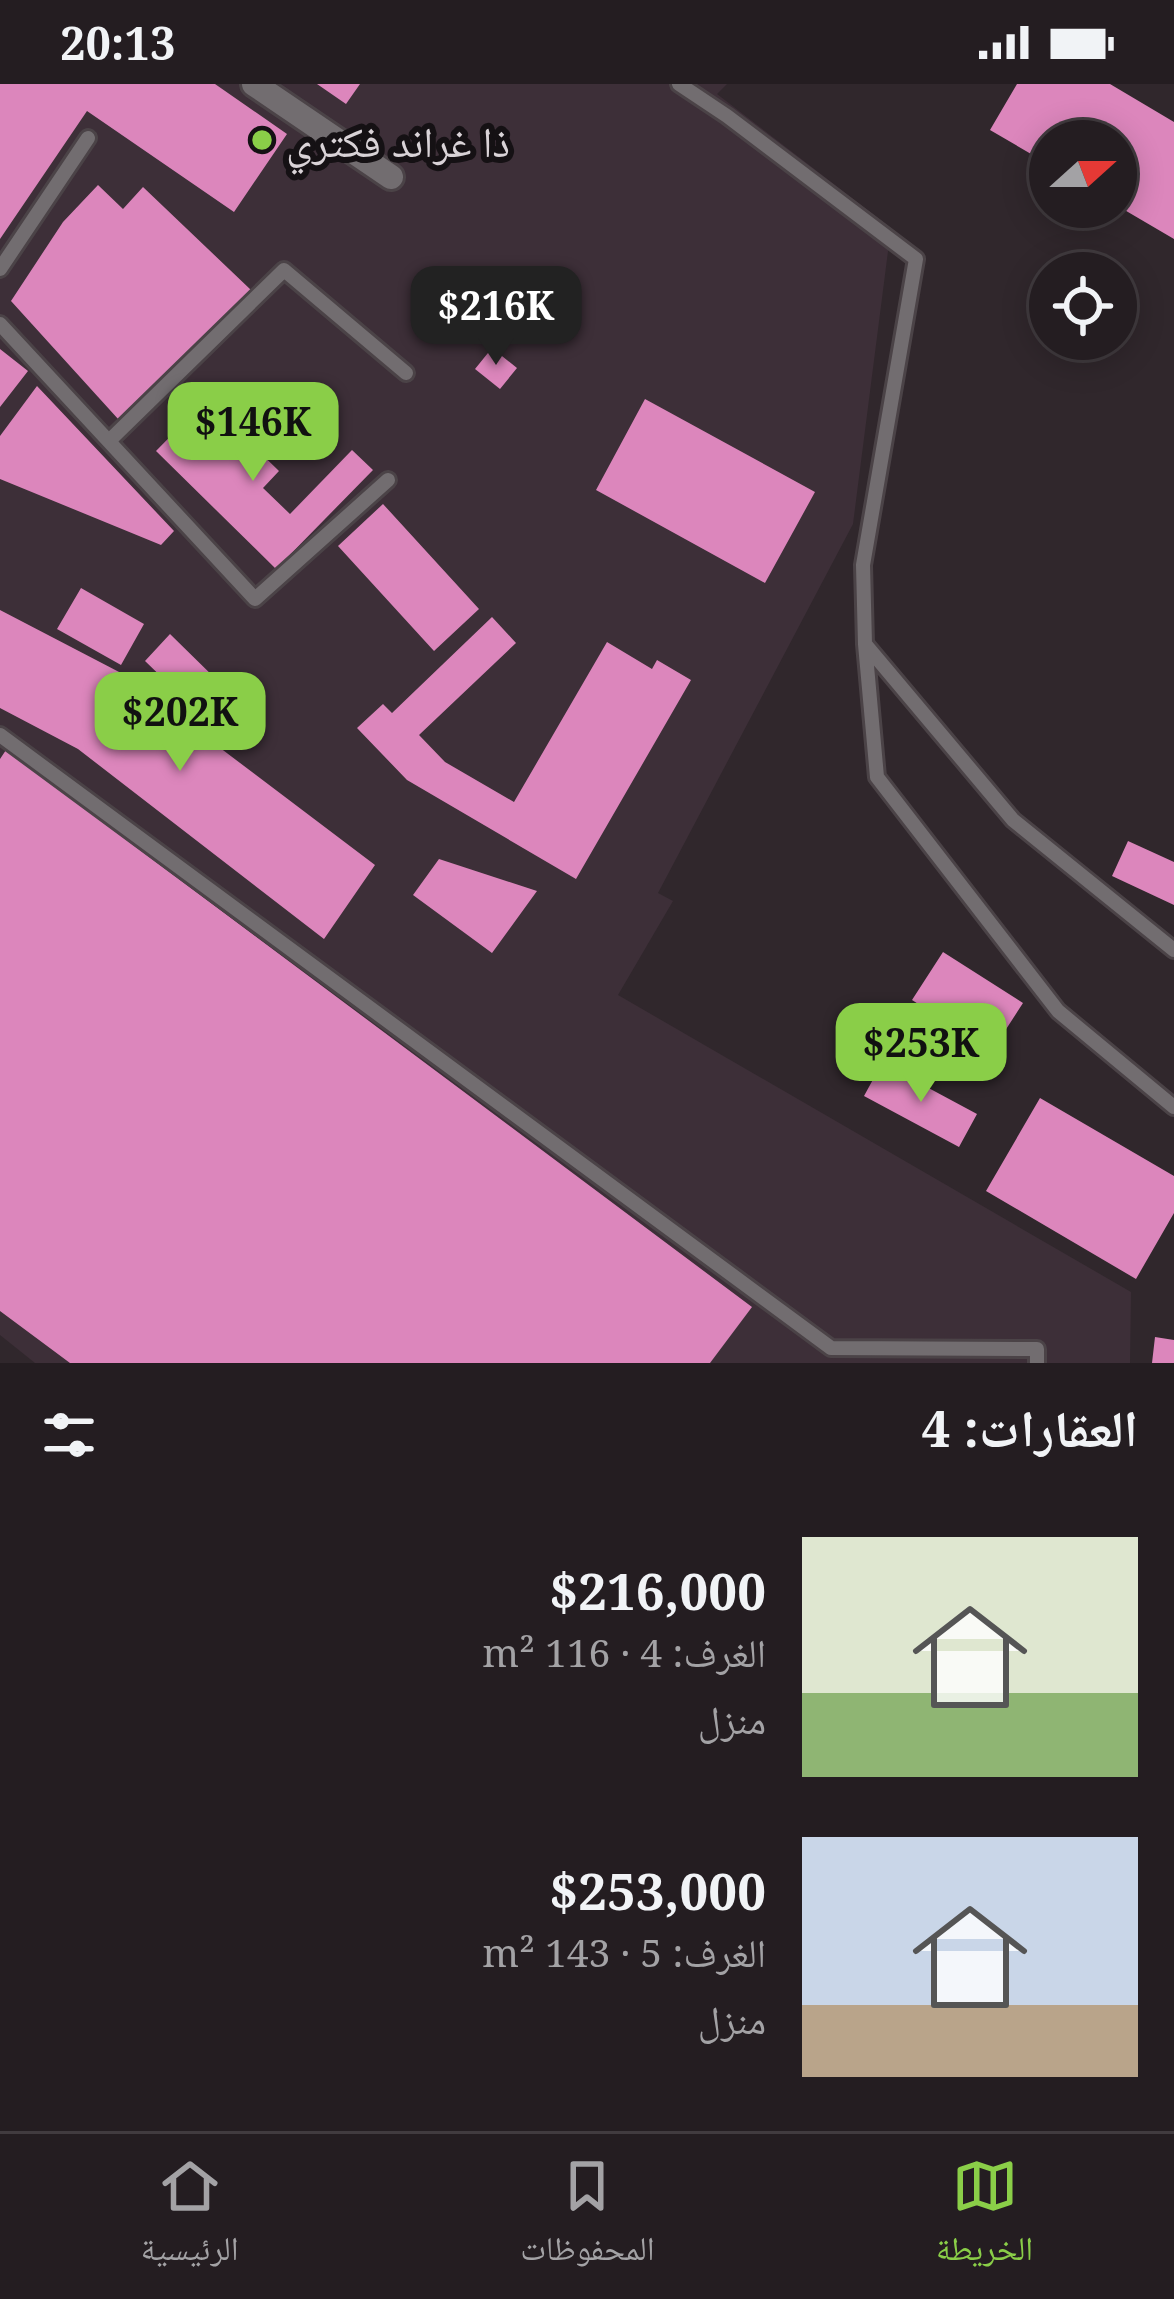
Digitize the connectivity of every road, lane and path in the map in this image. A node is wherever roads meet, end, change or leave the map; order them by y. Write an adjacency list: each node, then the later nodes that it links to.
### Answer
1 (254, 84): 4 (street)
2 (679, 84): 10 (lane)
3 (88, 138): 5 (lane)
4 (391, 177)
5 (0, 269)
6 (0, 324): 8 (lane)
7 (406, 374): 8 (lane)
8 (110, 440): 9 (lane)
9 (388, 479)
10 (865, 644): 12 (lane); 13 (lane)
11 (0, 735): 14 (lane)
12 (1174, 950)
13 (1174, 1107)
14 (1037, 1363)

